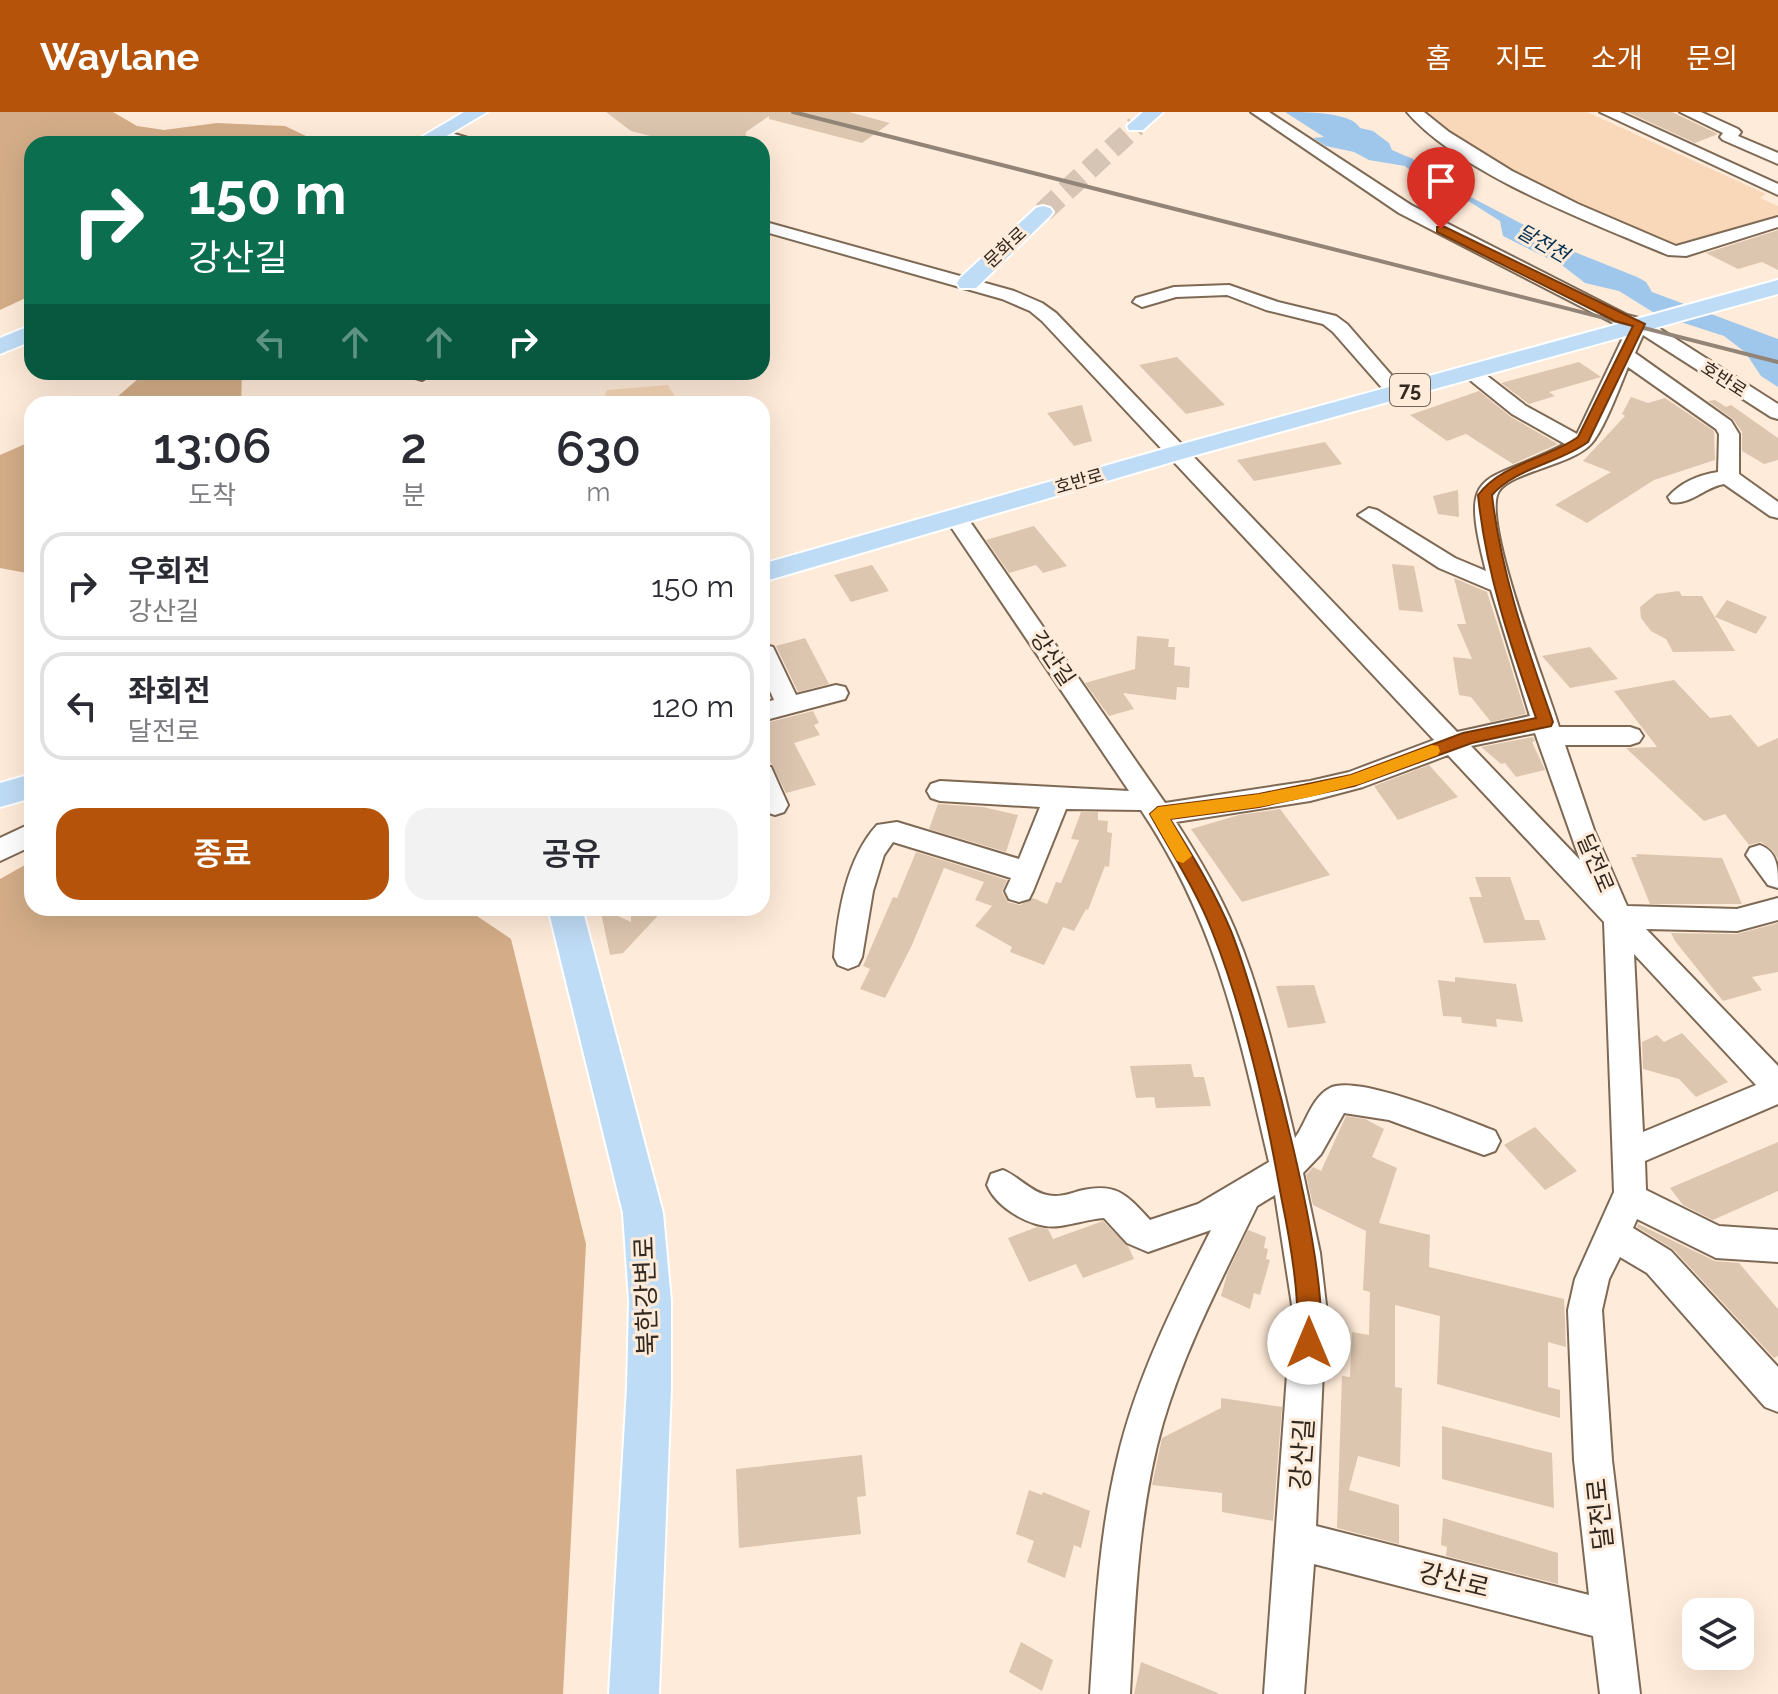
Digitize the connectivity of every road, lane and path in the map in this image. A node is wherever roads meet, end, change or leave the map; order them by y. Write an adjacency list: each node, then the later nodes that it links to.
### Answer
1 (478, 112): 8 (main road)
2 (1154, 112): 7 (main road)
3 (1259, 112): 19 (street)
4 (1415, 112): 14 (street)
5 (1608, 112): 12 (street)
6 (1688, 112): 11 (street)
7 (1136, 126)
8 (438, 134): 9 (main road); 10 (street)
9 (434, 136)
10 (445, 136)
11 (1778, 159)
12 (1778, 190)
13 (1043, 212): 16 (main road, 문화로)
14 (1778, 222)
15 (770, 228): 16 (street)
16 (968, 283): 27 (street)
17 (1771, 291): 19 (main road, 75)
18 (1142, 302): 24 (street)
19 (1639, 324): 22 (street); 23 (main road, 호반로 / 75); 25 (street, 호반로)
20 (24, 336): 21 (main road)
21 (0, 347)
22 (1626, 356): 26 (street); 28 (street)
23 (1470, 372): 24 (main road, 호반로 / 75); 26 (street)
24 (1397, 393): 27 (main road, 호반로 / 75)
25 (1778, 413)
26 (1579, 444): 34 (street, 달전로)
27 (1180, 452): 32 (main road, 호반로 / 75); 41 (street)
28 (1729, 477): 29 (street); 30 (street)
29 (1679, 497)
30 (1778, 511)
31 (1369, 515): 34 (street)
32 (956, 518): 33 (main road, 호반로 / 75); 50 (street, 강산길)
33 (770, 571)
34 (1502, 586): 39 (street, 달전로)
35 (770, 664): 37 (street)
36 (836, 693): 37 (street)
37 (789, 705): 38 (street)
38 (770, 710)
39 (1547, 729): 40 (street); 41 (street); 57 (street, 달전로)
40 (1630, 736)
41 (1454, 742): 50 (street); 57 (street)
42 (24, 769): 43 (main road)
43 (0, 775)
44 (24, 788): 47 (main road)
45 (940, 791): 48 (street)
46 (770, 793): 49 (street)
47 (0, 795)
48 (1057, 799): 50 (street); 58 (street)
49 (775, 805)
50 (1154, 807): 62 (street, 강산길)
51 (24, 838): 52 (street)
52 (0, 851)
53 (1760, 855): 54 (street)
54 (1778, 877)
55 (1778, 909): 57 (street)
56 (567, 916): 71 (main road, 북한강변로)
57 (1618, 917): 59 (street); 61 (street, 달전로)
58 (848, 957)
59 (1778, 1089): 61 (street)
60 (1484, 1141): 62 (street)
61 (1631, 1152): 65 (street, 달전로)
62 (1286, 1167): 64 (street); 69 (street, 강산길)
63 (1003, 1185): 64 (street)
64 (1246, 1195): 72 (street)
65 (1629, 1198): 66 (street, 달전로); 67 (street)
66 (1614, 1235): 68 (street); 70 (street, 달전로)
67 (1778, 1246)
68 (1778, 1394)
69 (1296, 1540): 70 (street, 강산로); 73 (street, 강산길)
70 (1611, 1621): 74 (street, 달전로)
71 (634, 1694)
72 (1110, 1694)
73 (1284, 1694)
74 (1620, 1694)

